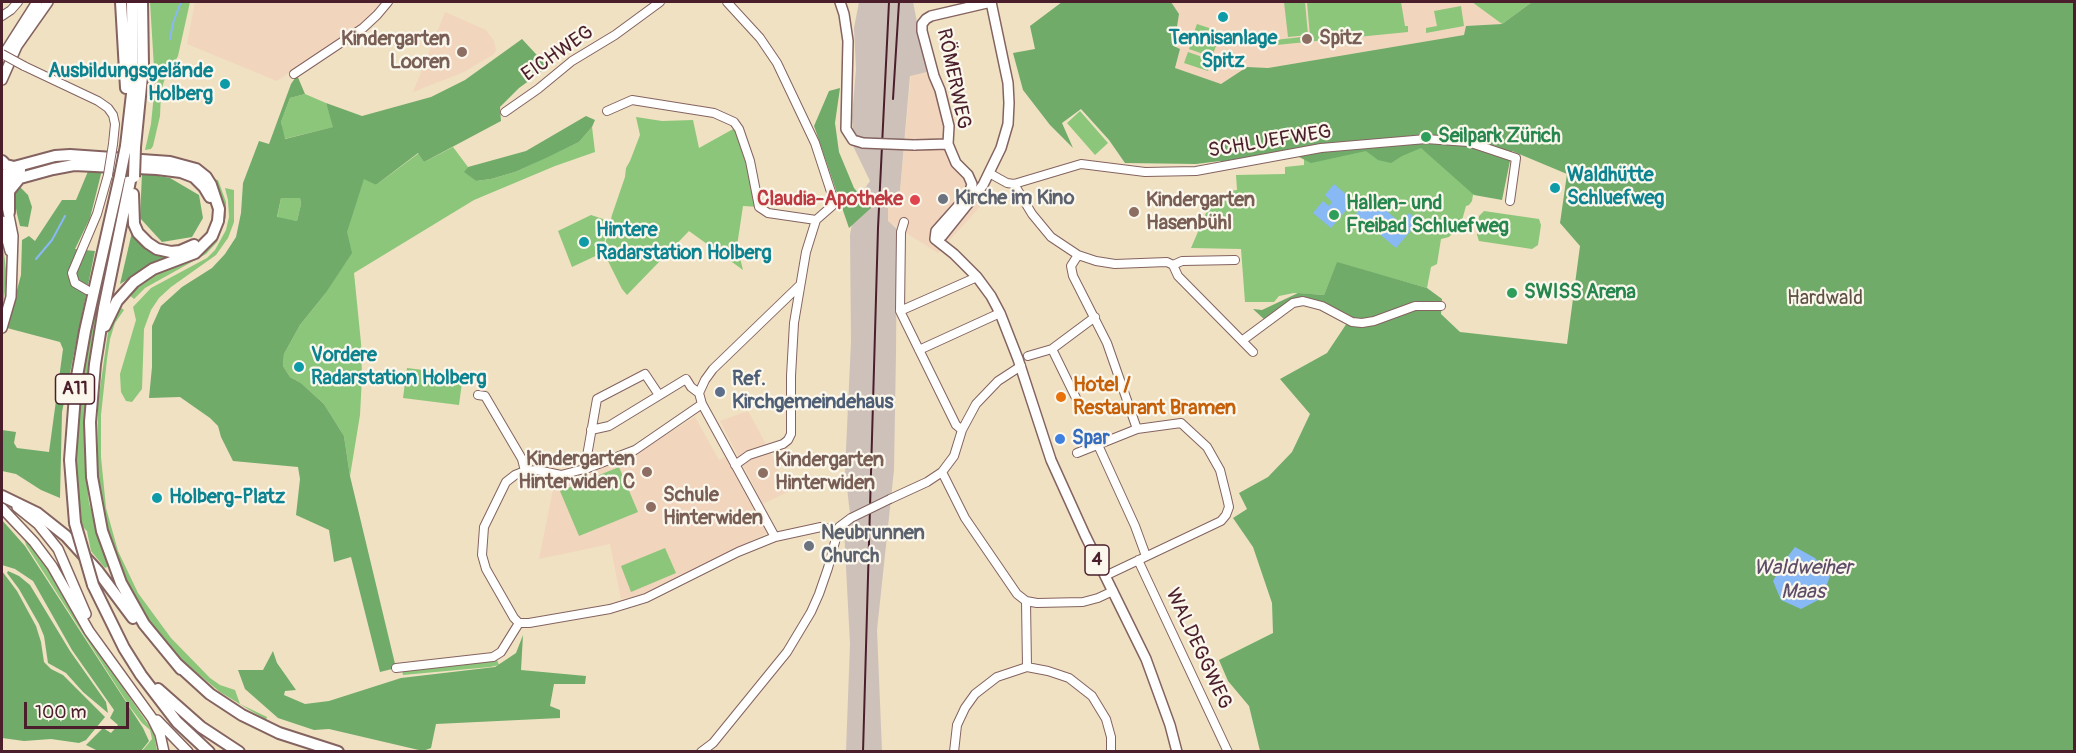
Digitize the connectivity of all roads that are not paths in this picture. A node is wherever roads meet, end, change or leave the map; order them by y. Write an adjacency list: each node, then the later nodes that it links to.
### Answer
1 (18, 2): 14 (street)
2 (37, 2): 15 (main road)
3 (48, 2): 17 (main road)
4 (121, 2): 21 (highway)
5 (132, 2): 21 (highway, A11)
6 (142, 2): 21 (highway, A11)
7 (387, 2): 16 (street)
8 (660, 2): 19 (street, EICHWEG)
9 (727, 2): 33 (street)
10 (840, 2): 13 (main road)
11 (846, 2): 13 (main road)
12 (991, 2): 20 (main road, RÖMERWEG); 25 (main road)
13 (844, 14): 20 (main road, bridge)
14 (2, 15)
15 (2, 56): 43 (street, bridge)
16 (294, 74)
17 (2, 80)
18 (607, 111): 33 (street)
19 (505, 112)
20 (948, 144): 24 (main road, RÖMERWEG)
21 (129, 145): 28 (highway, A11, bridge)
22 (2, 160): 23 (highway)
23 (30, 163): 26 (highway); 50 (highway)
24 (966, 173): 25 (main road); 36 (main road, RÖMERWEG)
25 (989, 173): 30 (street); 36 (main road)
26 (2, 175)
27 (24, 176): 28 (highway); 29 (highway); 32 (highway)
28 (128, 176): 50 (highway, A11); 79 (highway, A11, bridge)
29 (2, 182): 32 (main road)
30 (1014, 184): 31 (street, SCHLUEFWEG); 37 (street)
31 (1510, 201)
32 (9, 212): 38 (main road)
33 (816, 220): 42 (street)
34 (2, 221): 38 (main road)
35 (904, 222): 45 (street)
36 (936, 239): 41 (main road, 4)
37 (1078, 255): 40 (street); 47 (street)
38 (12, 259): 48 (main road)
39 (1235, 260): 40 (street)
40 (1173, 265): 49 (street)
41 (977, 277): 45 (street); 46 (main road, 4)
42 (799, 286): 56 (street); 66 (street)
43 (87, 290)
44 (1441, 306): 49 (street)
45 (900, 311): 52 (street)
46 (1000, 313): 52 (street); 55 (main road, 4)
47 (1095, 317): 51 (street); 61 (street)
48 (2, 328)
49 (1243, 340): 53 (street)
50 (98, 345): 83 (highway, A11)
51 (1052, 349): 54 (street); 59 (street)
52 (919, 350): 63 (street)
53 (1252, 352)
54 (1028, 356)
55 (1020, 366): 63 (street); 75 (main road, 4)
56 (699, 393): 58 (street); 60 (street)
57 (478, 394): 68 (street)
58 (659, 395): 62 (street); 62 (street)
59 (1077, 400)
60 (702, 404): 66 (street); 67 (street)
61 (1137, 429): 64 (street); 74 (street)
62 (591, 430): 67 (street)
63 (962, 430): 69 (street)
64 (1098, 445): 65 (street); 74 (street, WALDEGGWEG)
65 (1077, 453)
66 (735, 465): 73 (street)
67 (588, 468): 68 (street)
68 (525, 471): 78 (street)
69 (942, 472): 72 (street, bridge); 77 (street)
70 (2, 498): 80 (main road); 83 (highway)
71 (2, 508): 80 (main road)
72 (838, 531): 73 (street); 85 (street)
73 (775, 537): 78 (street)
74 (1142, 558): 75 (street); 96 (street, WALDEGGWEG)
75 (1106, 576): 76 (main road, 4)
76 (1113, 591): 77 (street); 95 (main road, 4)
77 (1026, 601): 82 (street)
78 (519, 623): 81 (street)
79 (114, 628): 88 (highway); 89 (highway, A11)
80 (101, 646): 84 (main road)
81 (396, 668)
82 (1027, 668): 93 (street); 94 (street)
83 (181, 669): 90 (highway, A11)
84 (149, 712): 86 (main road); 87 (main road)
85 (713, 743): 91 (street); 92 (street)
86 (164, 752)
87 (188, 752)
88 (209, 752)
89 (239, 752)
90 (338, 752)
91 (701, 752)
92 (709, 752)
93 (954, 752)
94 (1112, 752)
95 (1177, 752)
96 (1228, 752)

